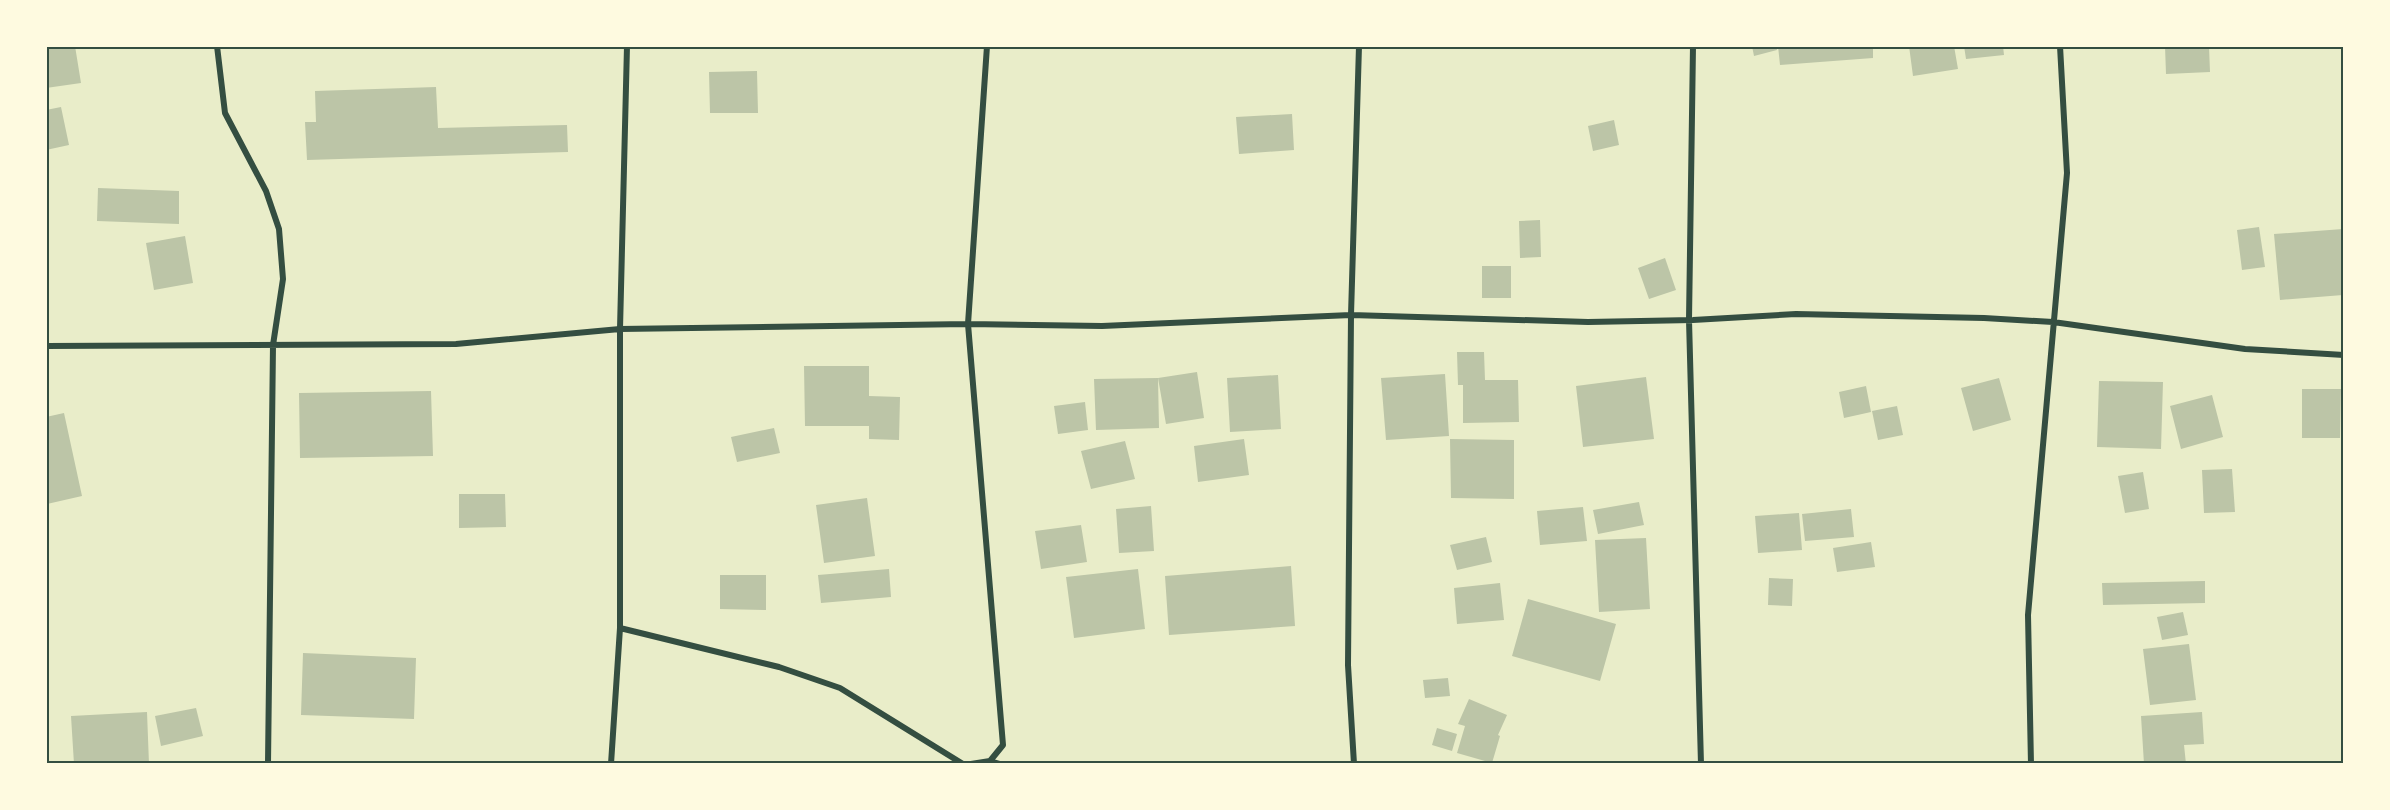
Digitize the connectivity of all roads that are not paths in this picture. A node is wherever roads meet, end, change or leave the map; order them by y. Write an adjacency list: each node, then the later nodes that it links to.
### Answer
1 (217, 46): 12 (street)
2 (627, 46): 11 (street)
3 (987, 46): 10 (street)
4 (1359, 46): 7 (street)
5 (1693, 46): 8 (street)
6 (2060, 46): 9 (street)
7 (1352, 315): 8 (street); 10 (street); 22 (street)
8 (1689, 320): 9 (street); 23 (street)
9 (2053, 322): 14 (street); 24 (street)
10 (968, 324): 11 (street); 16 (street)
11 (620, 329): 12 (street); 15 (street)
12 (273, 345): 13 (street); 17 (street)
13 (46, 346)
14 (2343, 355)
15 (620, 628): 18 (street); 19 (street)
16 (990, 761): 20 (street); 21 (street)
17 (268, 764)
18 (611, 764)
19 (963, 764)
20 (971, 764)
21 (1000, 764)
22 (1354, 764)
23 (1701, 764)
24 (2031, 764)

